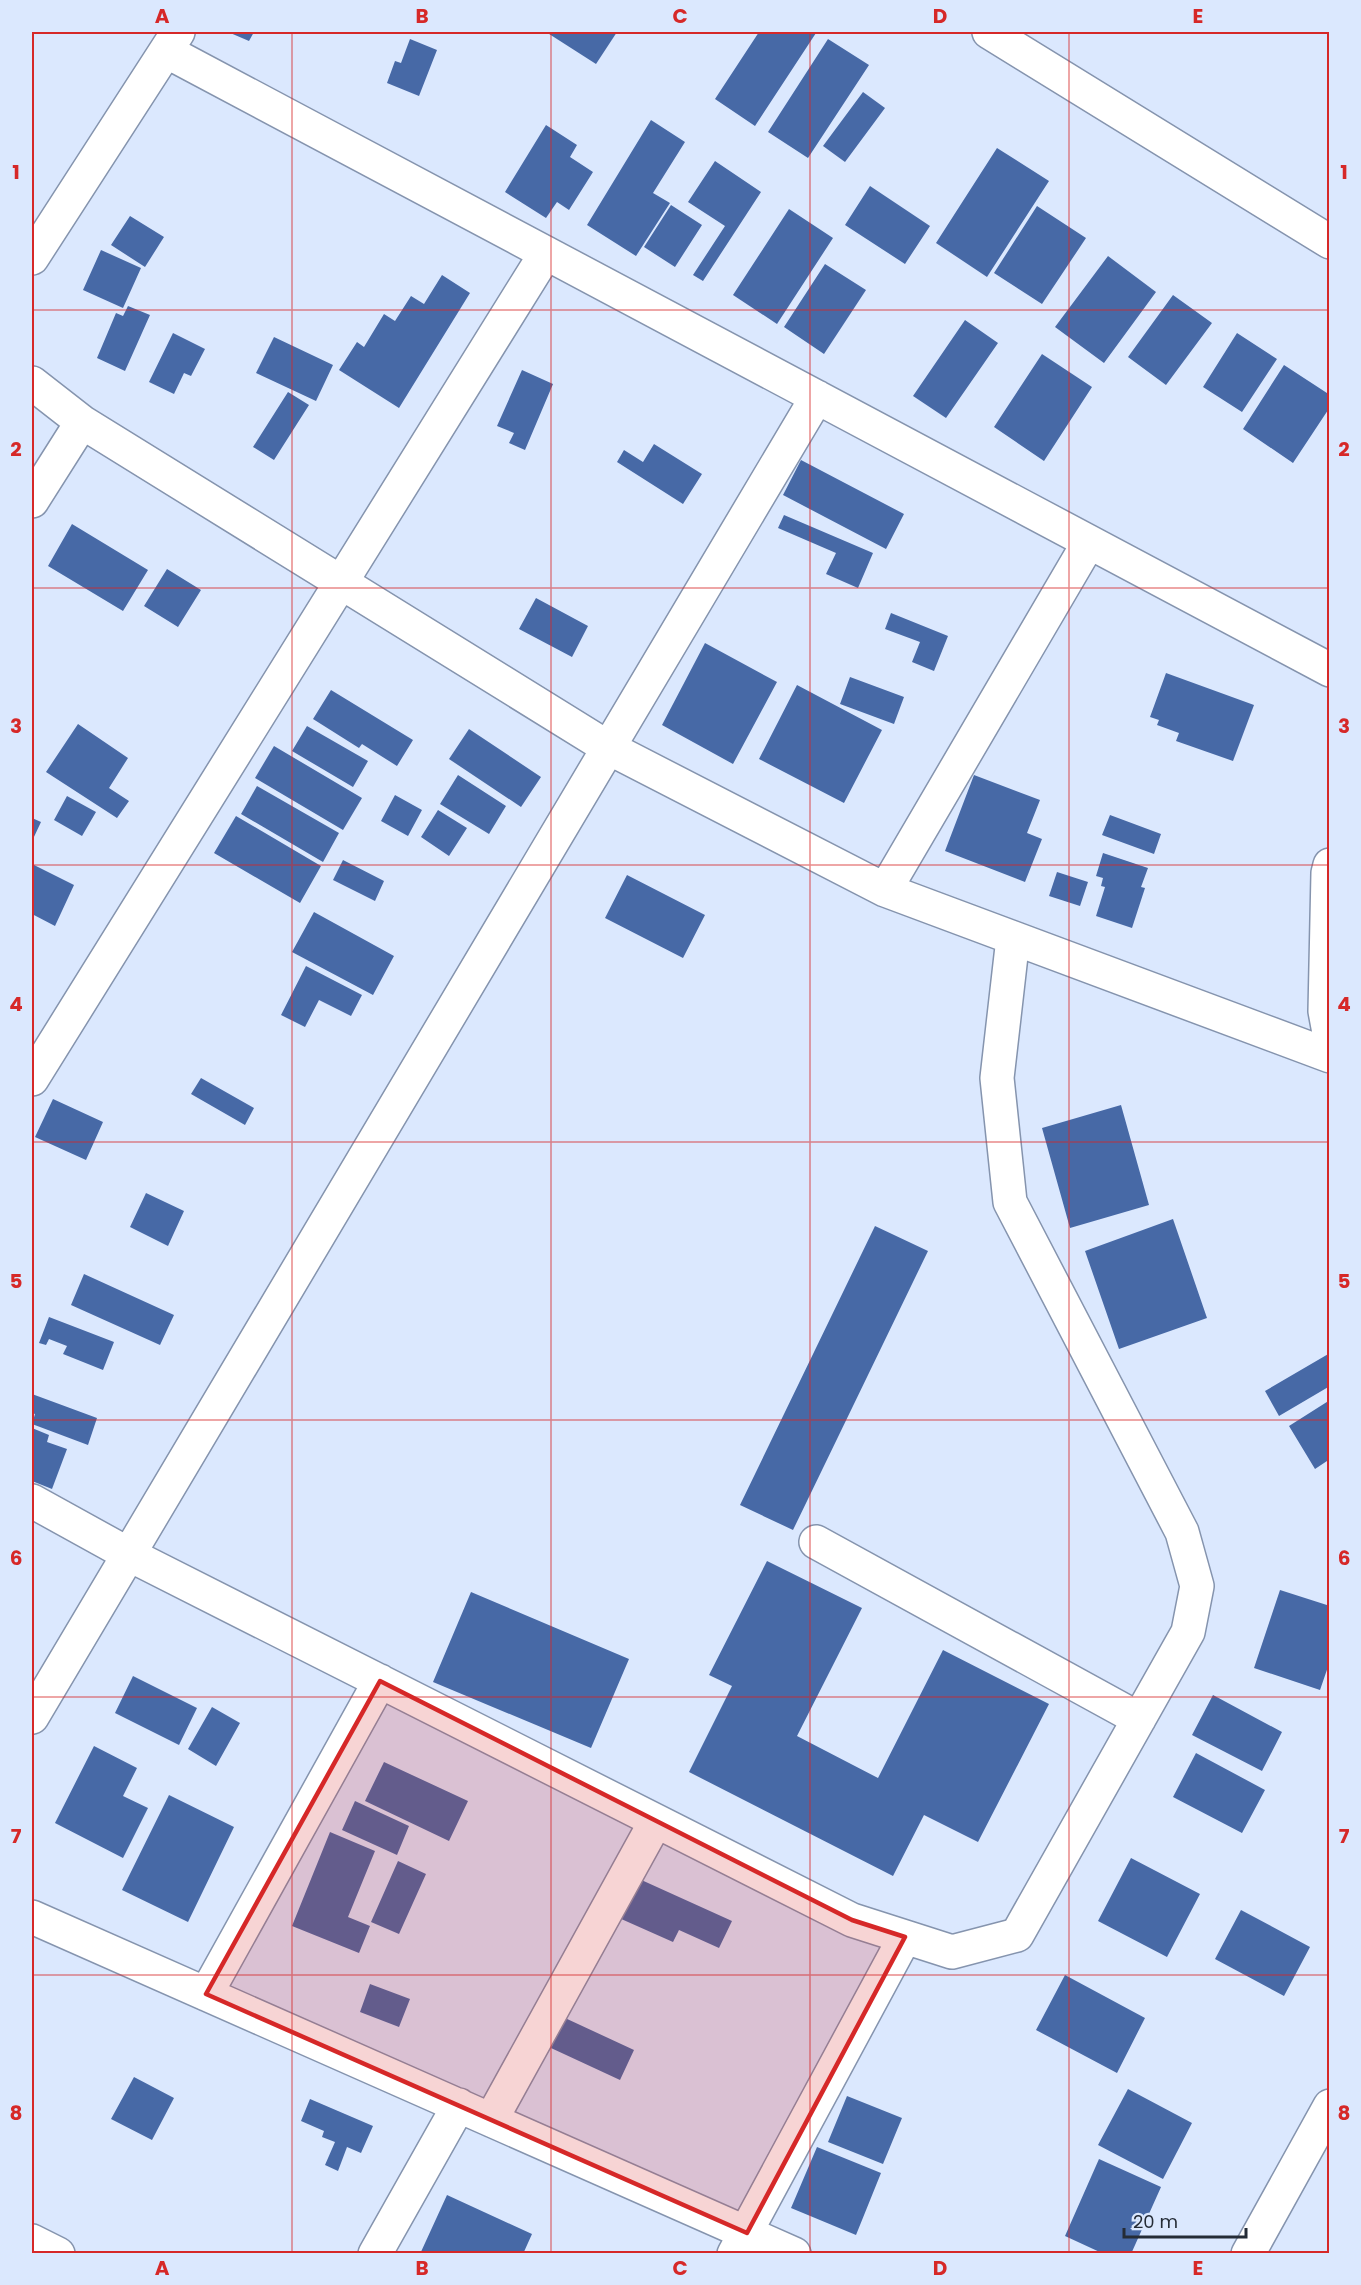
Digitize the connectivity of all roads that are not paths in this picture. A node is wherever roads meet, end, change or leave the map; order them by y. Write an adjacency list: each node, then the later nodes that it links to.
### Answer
1 (988, 32): 3 (street)
2 (172, 41): 4 (street); 5 (street)
3 (1329, 243)
4 (546, 254): 7 (street); 11 (street)
5 (32, 258)
6 (32, 383): 8 (street)
7 (817, 397): 10 (street); 13 (street)
8 (82, 422): 9 (street); 11 (street)
9 (32, 501)
10 (1089, 542): 12 (street); 15 (street)
11 (341, 582): 13 (street); 19 (street)
12 (1329, 670)
13 (607, 747): 15 (street); 22 (street)
14 (1329, 865): 17 (street)
15 (885, 890): 16 (street)
16 (1013, 938): 18 (street); 25 (street)
17 (1329, 1038)
18 (1329, 1056)
19 (32, 1079)
20 (32, 1502): 22 (street)
21 (816, 1542): 25 (street)
22 (128, 1554): 23 (street); 24 (street)
23 (380, 1681): 26 (street); 29 (street)
24 (32, 1717)
25 (1139, 1719): 28 (street)
26 (656, 1821): 28 (street); 32 (street)
27 (32, 1917): 29 (street)
28 (905, 1937): 34 (street)
29 (206, 1994): 30 (street)
30 (459, 2105): 32 (street); 36 (street)
31 (1329, 2106): 38 (street)
32 (491, 2120): 34 (street)
33 (32, 2241): 35 (street)
34 (740, 2243): 37 (street)
35 (58, 2253)
36 (375, 2253)
37 (794, 2253)
38 (1248, 2253)

